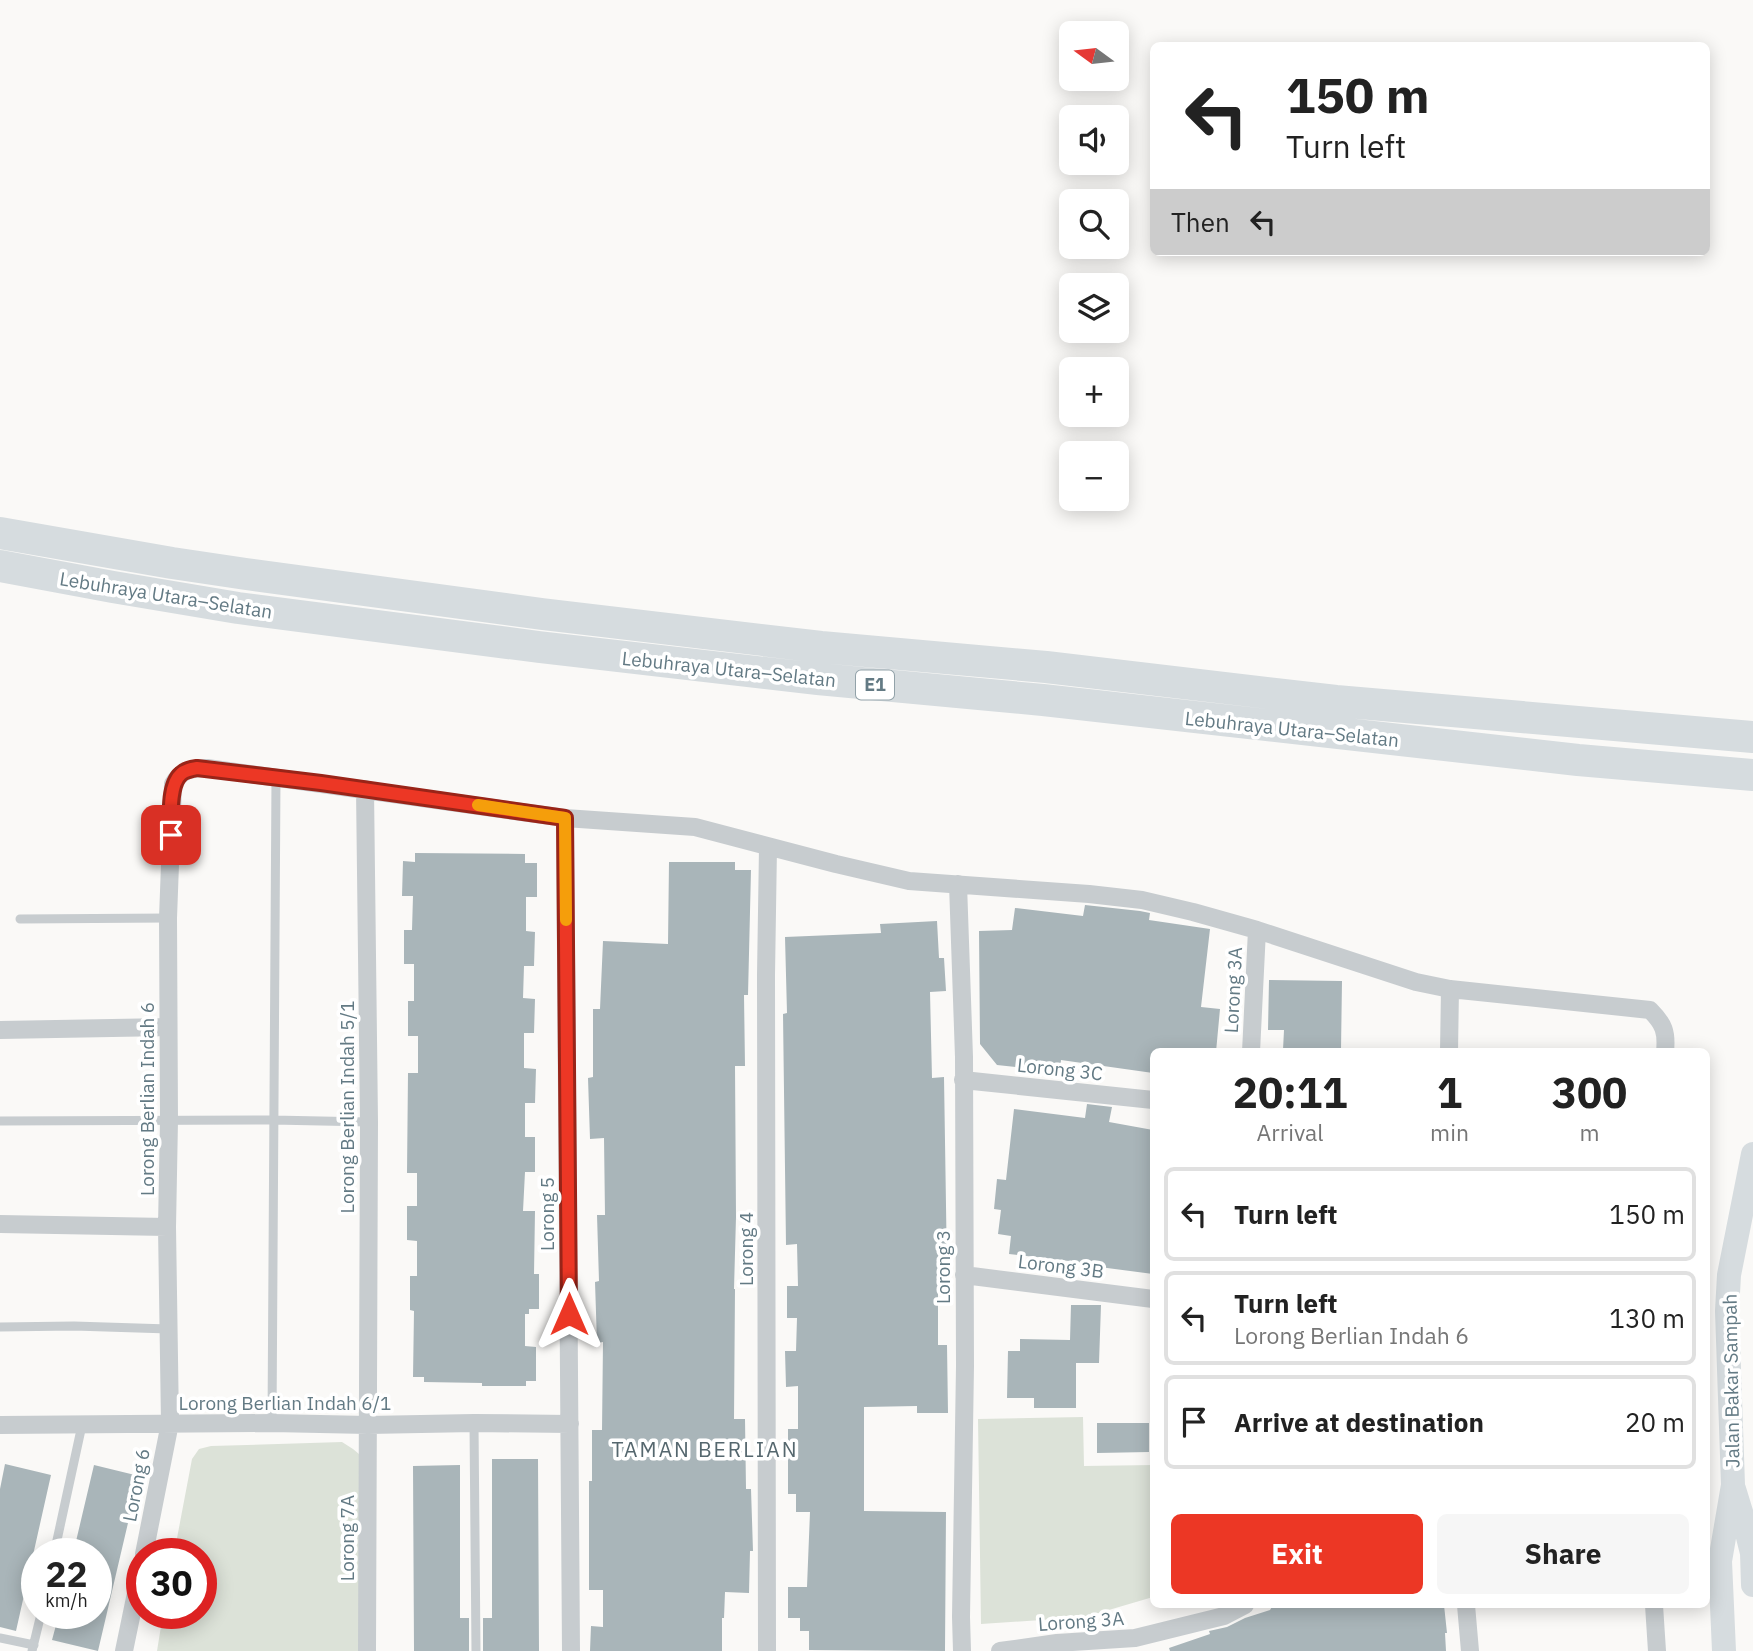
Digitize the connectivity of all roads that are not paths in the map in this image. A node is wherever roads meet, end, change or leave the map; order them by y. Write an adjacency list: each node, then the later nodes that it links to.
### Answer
1 (0, 533): 3 (highway, Lebuhraya Utara–Selatan / E1)
2 (0, 566): 4 (highway, Lebuhraya Utara–Selatan / E1)
3 (1753, 737)
4 (1753, 775)
5 (276, 777): 6 (street); 10 (street, Lorong Berlian Indah 6); 22 (lane)
6 (365, 789): 7 (street); 24 (street, Lorong Berlian Indah 5/1)
7 (565, 818): 8 (street); 36 (street, Lorong 5)
8 (768, 847): 9 (street); 54 (street, Lorong 4)
9 (958, 884): 12 (street); 19 (street, Lorong 3)
10 (168, 918): 11 (lane); 14 (street, Lorong Berlian Indah 6)
11 (20, 919)
12 (1257, 930): 13 (street); 16 (street, Lorong 3A)
13 (1450, 989): 17 (street); 18 (street)
14 (168, 1027): 15 (street); 21 (street, Lorong Berlian Indah 6)
15 (0, 1030)
16 (1251, 1048)
17 (1449, 1048)
18 (1666, 1048)
19 (963, 1080): 20 (street, Lorong 3C); 28 (street, Lorong 3)
20 (1150, 1100)
21 (169, 1120): 22 (lane); 23 (lane); 27 (street, Lorong Berlian Indah 6)
22 (273, 1120): 24 (lane); 33 (lane)
23 (0, 1121)
24 (369, 1122): 38 (street, Lorong Berlian Indah 5/1)
25 (1753, 1154): 39 (main road, Jalan Bakar Sampah)
26 (0, 1224): 27 (street)
27 (167, 1227): 31 (street, Lorong Berlian Indah 6)
28 (964, 1275): 29 (street, Lorong 3B); 55 (street, Lorong 3)
29 (1150, 1299)
30 (0, 1327): 31 (lane)
31 (169, 1328): 32 (street, Lorong Berlian Indah 6)
32 (170, 1423): 33 (street, Lorong Berlian Indah 6/1); 37 (street, Lorong Berlian Indah 6/1); 41 (street, Lorong 6)
33 (272, 1423): 38 (street, Lorong Berlian Indah 6/1)
34 (474, 1423): 36 (street, Lorong Berlian Indah 6/1); 38 (street, Lorong Berlian Indah 6/1); 52 (lane)
35 (0, 1424): 37 (street, Lorong Berlian Indah 6/1)
36 (570, 1424): 53 (street, Lorong 5)
37 (82, 1425): 40 (lane)
38 (368, 1425): 51 (street, Lorong 7A)
39 (1733, 1485): 42 (main road, Jalan Bakar Sampah); 59 (main road, Jalan Bakar Sampah)
40 (57, 1538)
41 (147, 1538)
42 (1753, 1585)
43 (1239, 1608): 56 (street, Lorong 3A)
44 (1466, 1608): 57 (street)
45 (1654, 1608): 58 (street)
46 (37, 1629): 49 (lane)
47 (129, 1629): 50 (street)
48 (0, 1638): 49 (lane)
49 (33, 1648)
50 (124, 1651)
51 (367, 1651)
52 (476, 1651)
53 (571, 1651)
54 (767, 1651)
55 (962, 1651)
56 (1000, 1651)
57 (1470, 1651)
58 (1657, 1651)
59 (1724, 1651)

